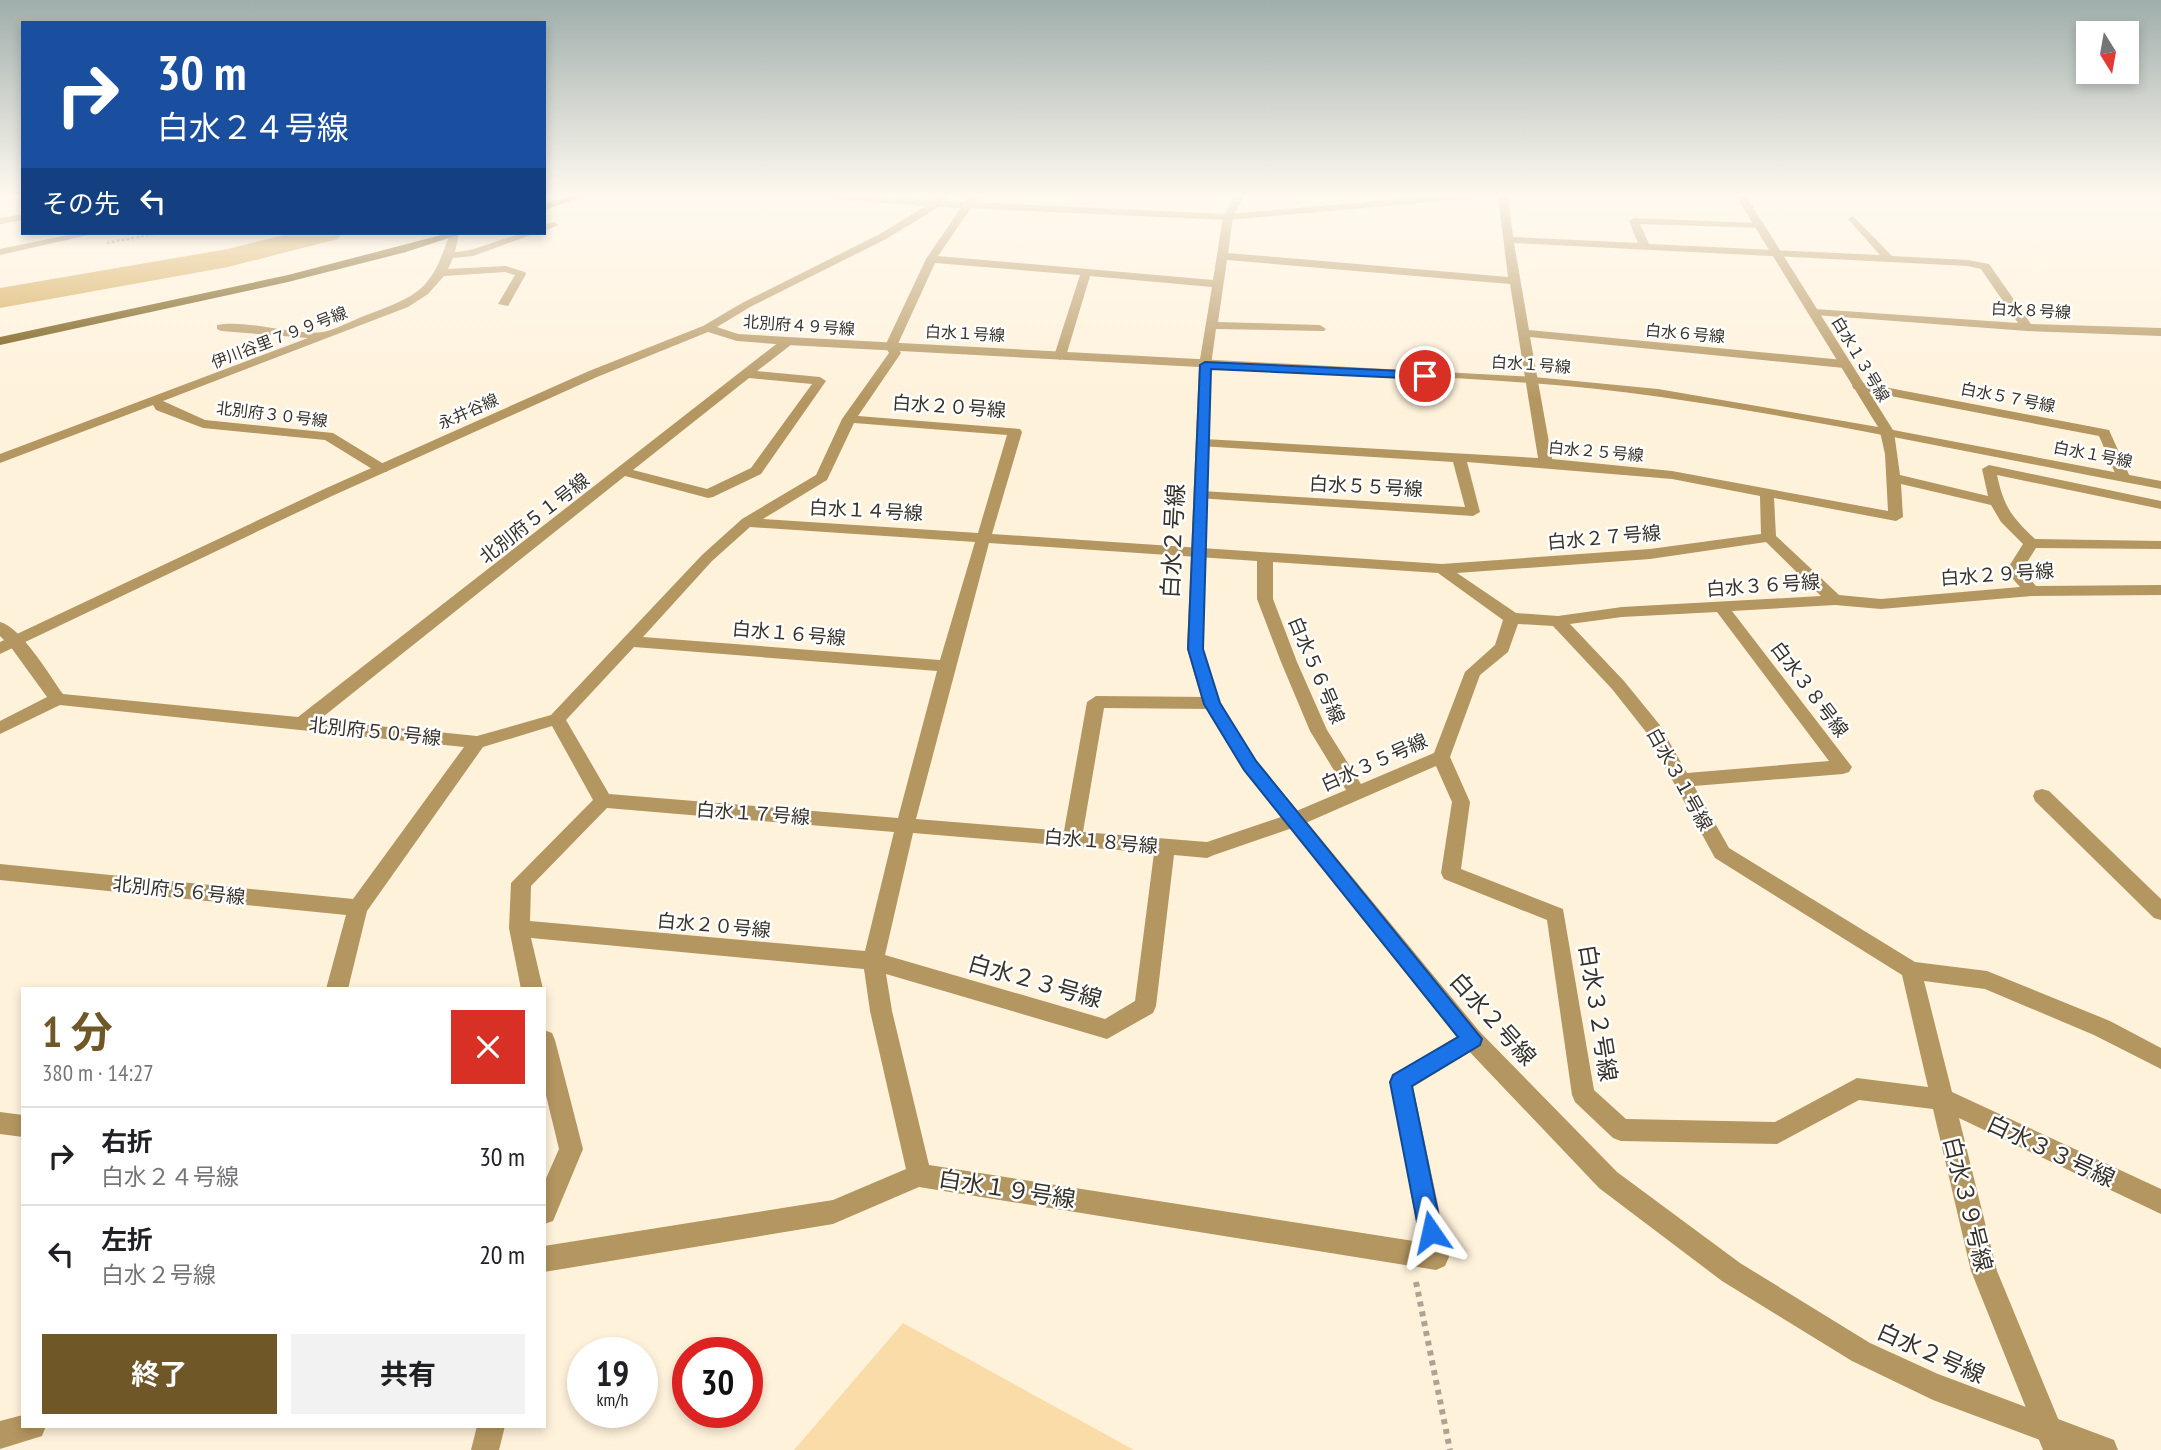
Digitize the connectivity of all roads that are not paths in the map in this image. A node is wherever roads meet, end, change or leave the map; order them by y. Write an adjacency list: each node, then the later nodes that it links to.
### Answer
1 (354, 264): 25 (main road)
2 (446, 264): 11 (street, 伊川谷里７９９号線)
3 (829, 264): 20 (street, 永井谷線)
4 (928, 264): 27 (street)
5 (982, 264): 12 (street)
6 (1220, 264): 14 (street, 白水２号線)
7 (1312, 264): 13 (street)
8 (1513, 264): 13 (street)
9 (1784, 264): 16 (street, 白水１３号線)
10 (1954, 264): 19 (street)
11 (440, 273): 15 (street); 24 (street, 伊川谷里７９９号線)
12 (1086, 273): 14 (street); 28 (street)
13 (1517, 281): 23 (street)
14 (1216, 284): 17 (street, 白水２号線)
15 (504, 304)
16 (1815, 312): 19 (street, 白水８号線); 29 (street, 白水１３号線)
17 (1210, 325): 21 (street); 30 (street, 白水２号線)
18 (221, 327): 24 (street)
19 (2027, 327): 22 (street, 白水８号線)
20 (708, 328): 26 (street, 北別府４９号線); 41 (street, 永井谷線)
21 (1320, 329)
22 (2161, 332)
23 (1523, 333): 29 (street, 白水６号線); 32 (street)
24 (326, 336): 34 (street, 伊川谷里７９９号線)
25 (0, 341)
26 (788, 341): 27 (street, 北別府４９号線); 31 (street, 北別府５１号線)
27 (891, 346): 28 (street, 白水１号線); 35 (street, 白水２０号線)
28 (1059, 356): 30 (street, 白水１号線)
29 (1844, 364): 33 (street, 白水１３号線)
30 (1205, 365): 32 (street, 白水１号線); 37 (street, 白水２号線)
31 (748, 374): 42 (street, 北別府５１号線); 42 (street)
32 (1534, 381): 36 (street, 白水１号線); 40 (street)
33 (1858, 387): 36 (street, 白水１３号線); 43 (street, 白水５７号線)
34 (157, 401): 38 (street, 伊川谷里７９９号線); 41 (street, 北別府３０号線)
35 (849, 419): 50 (street, 白水２０号線); 51 (street, 白水２０号線)
36 (1887, 432): 43 (street, 白水１号線); 44 (street, 白水２５号線)
37 (1204, 443): 39 (street, 白水２５号線); 47 (street, 白水２号線)
38 (0, 458)
39 (1459, 459): 40 (street, 白水２５号線); 47 (street, 白水５５号線)
40 (1546, 463): 46 (street, 白水２５号線)
41 (382, 469): 66 (street, 永井谷線)
42 (624, 472): 71 (street, 北別府５１号線)
43 (2123, 477): 45 (street, 白水１号線)
44 (1894, 478): 46 (street, 白水２５号線); 48 (street)
45 (2161, 485)
46 (1767, 494): 52 (street)
47 (1202, 495): 55 (street, 白水２号線)
48 (1996, 502): 49 (street); 53 (street)
49 (2161, 505)
50 (747, 522): 51 (street, 白水１４号線); 65 (street, 白水２０号線)
51 (983, 536): 55 (street, 白水１４号線); 67 (street, 白水２０号線)
52 (1769, 537): 57 (street, 白水２７号線); 60 (street, 白水３６号線)
53 (2031, 543): 54 (street); 59 (street)
54 (2161, 545)
55 (1199, 551): 56 (street); 69 (street, 白水２号線)
56 (1265, 556): 57 (street); 76 (street, 白水５６号線)
57 (1442, 569): 62 (street)
58 (2161, 590): 59 (street, 白水２９号線)
59 (2032, 591): 60 (street, 白水２９号線)
60 (1835, 600): 61 (street, 白水３６号線)
61 (1722, 608): 63 (street, 白水３６号線); 75 (street, 白水３８号線)
62 (1513, 618): 63 (street); 74 (street, 白水３５号線)
63 (1558, 621): 75 (street, 白水３１号線)
64 (0, 627): 66 (street)
65 (629, 641): 67 (street, 白水１６号線); 70 (street, 白水２０号線)
66 (8, 645): 68 (street)
67 (945, 666): 80 (street, 白水２０号線)
68 (58, 699): 71 (street, 北別府５０号線); 72 (street)
69 (1212, 704): 79 (street, 白水２号線); 81 (street)
70 (556, 719): 73 (street); 78 (street)
71 (303, 723): 73 (street, 北別府５０号線)
72 (0, 728)
73 (477, 743): 84 (street, 北別府５０号線)
74 (1441, 757): 76 (street, 白水３５号線); 94 (street, 白水３２号線)
75 (1681, 780): 88 (street, 白水３１号線)
76 (1357, 792): 79 (street, 白水３５号線)
77 (2042, 796): 85 (street)
78 (604, 801): 80 (street, 白水１７号線); 86 (street)
79 (1294, 821): 82 (street, 白水１８号線); 91 (street, 白水２号線)
80 (903, 824): 81 (street, 白水１８号線); 87 (street, 白水２０号線)
81 (1072, 839): 82 (street, 白水１８号線)
82 (1165, 846): 87 (street, 白水２３号線)
83 (0, 872): 84 (street, 北別府５６号線)
84 (358, 908): 89 (street, 北別府５０号線)
85 (2161, 912)
86 (519, 928): 87 (street, 白水２０号線); 90 (street)
87 (873, 961): 97 (street)
88 (1911, 970): 93 (street, 白水３１号線); 94 (street, 白水３９号線)
89 (338, 987)
90 (533, 987)
91 (1472, 1039): 97 (street, 白水１９号線); 104 (street, 白水２号線)
92 (546, 1048): 99 (street)
93 (2161, 1059)
94 (1942, 1099): 98 (street, 白水３３号線); 104 (street, 白水３９号線)
95 (0, 1123): 96 (street)
96 (21, 1126)
97 (919, 1175): 100 (street, 白水１９号線)
98 (2161, 1202)
99 (546, 1207)
100 (546, 1259)
101 (25, 1428): 103 (street)
102 (490, 1428): 105 (street)
103 (0, 1435)
104 (2054, 1440): 106 (street, 白水２号線)
105 (485, 1450)
106 (2104, 1450)

